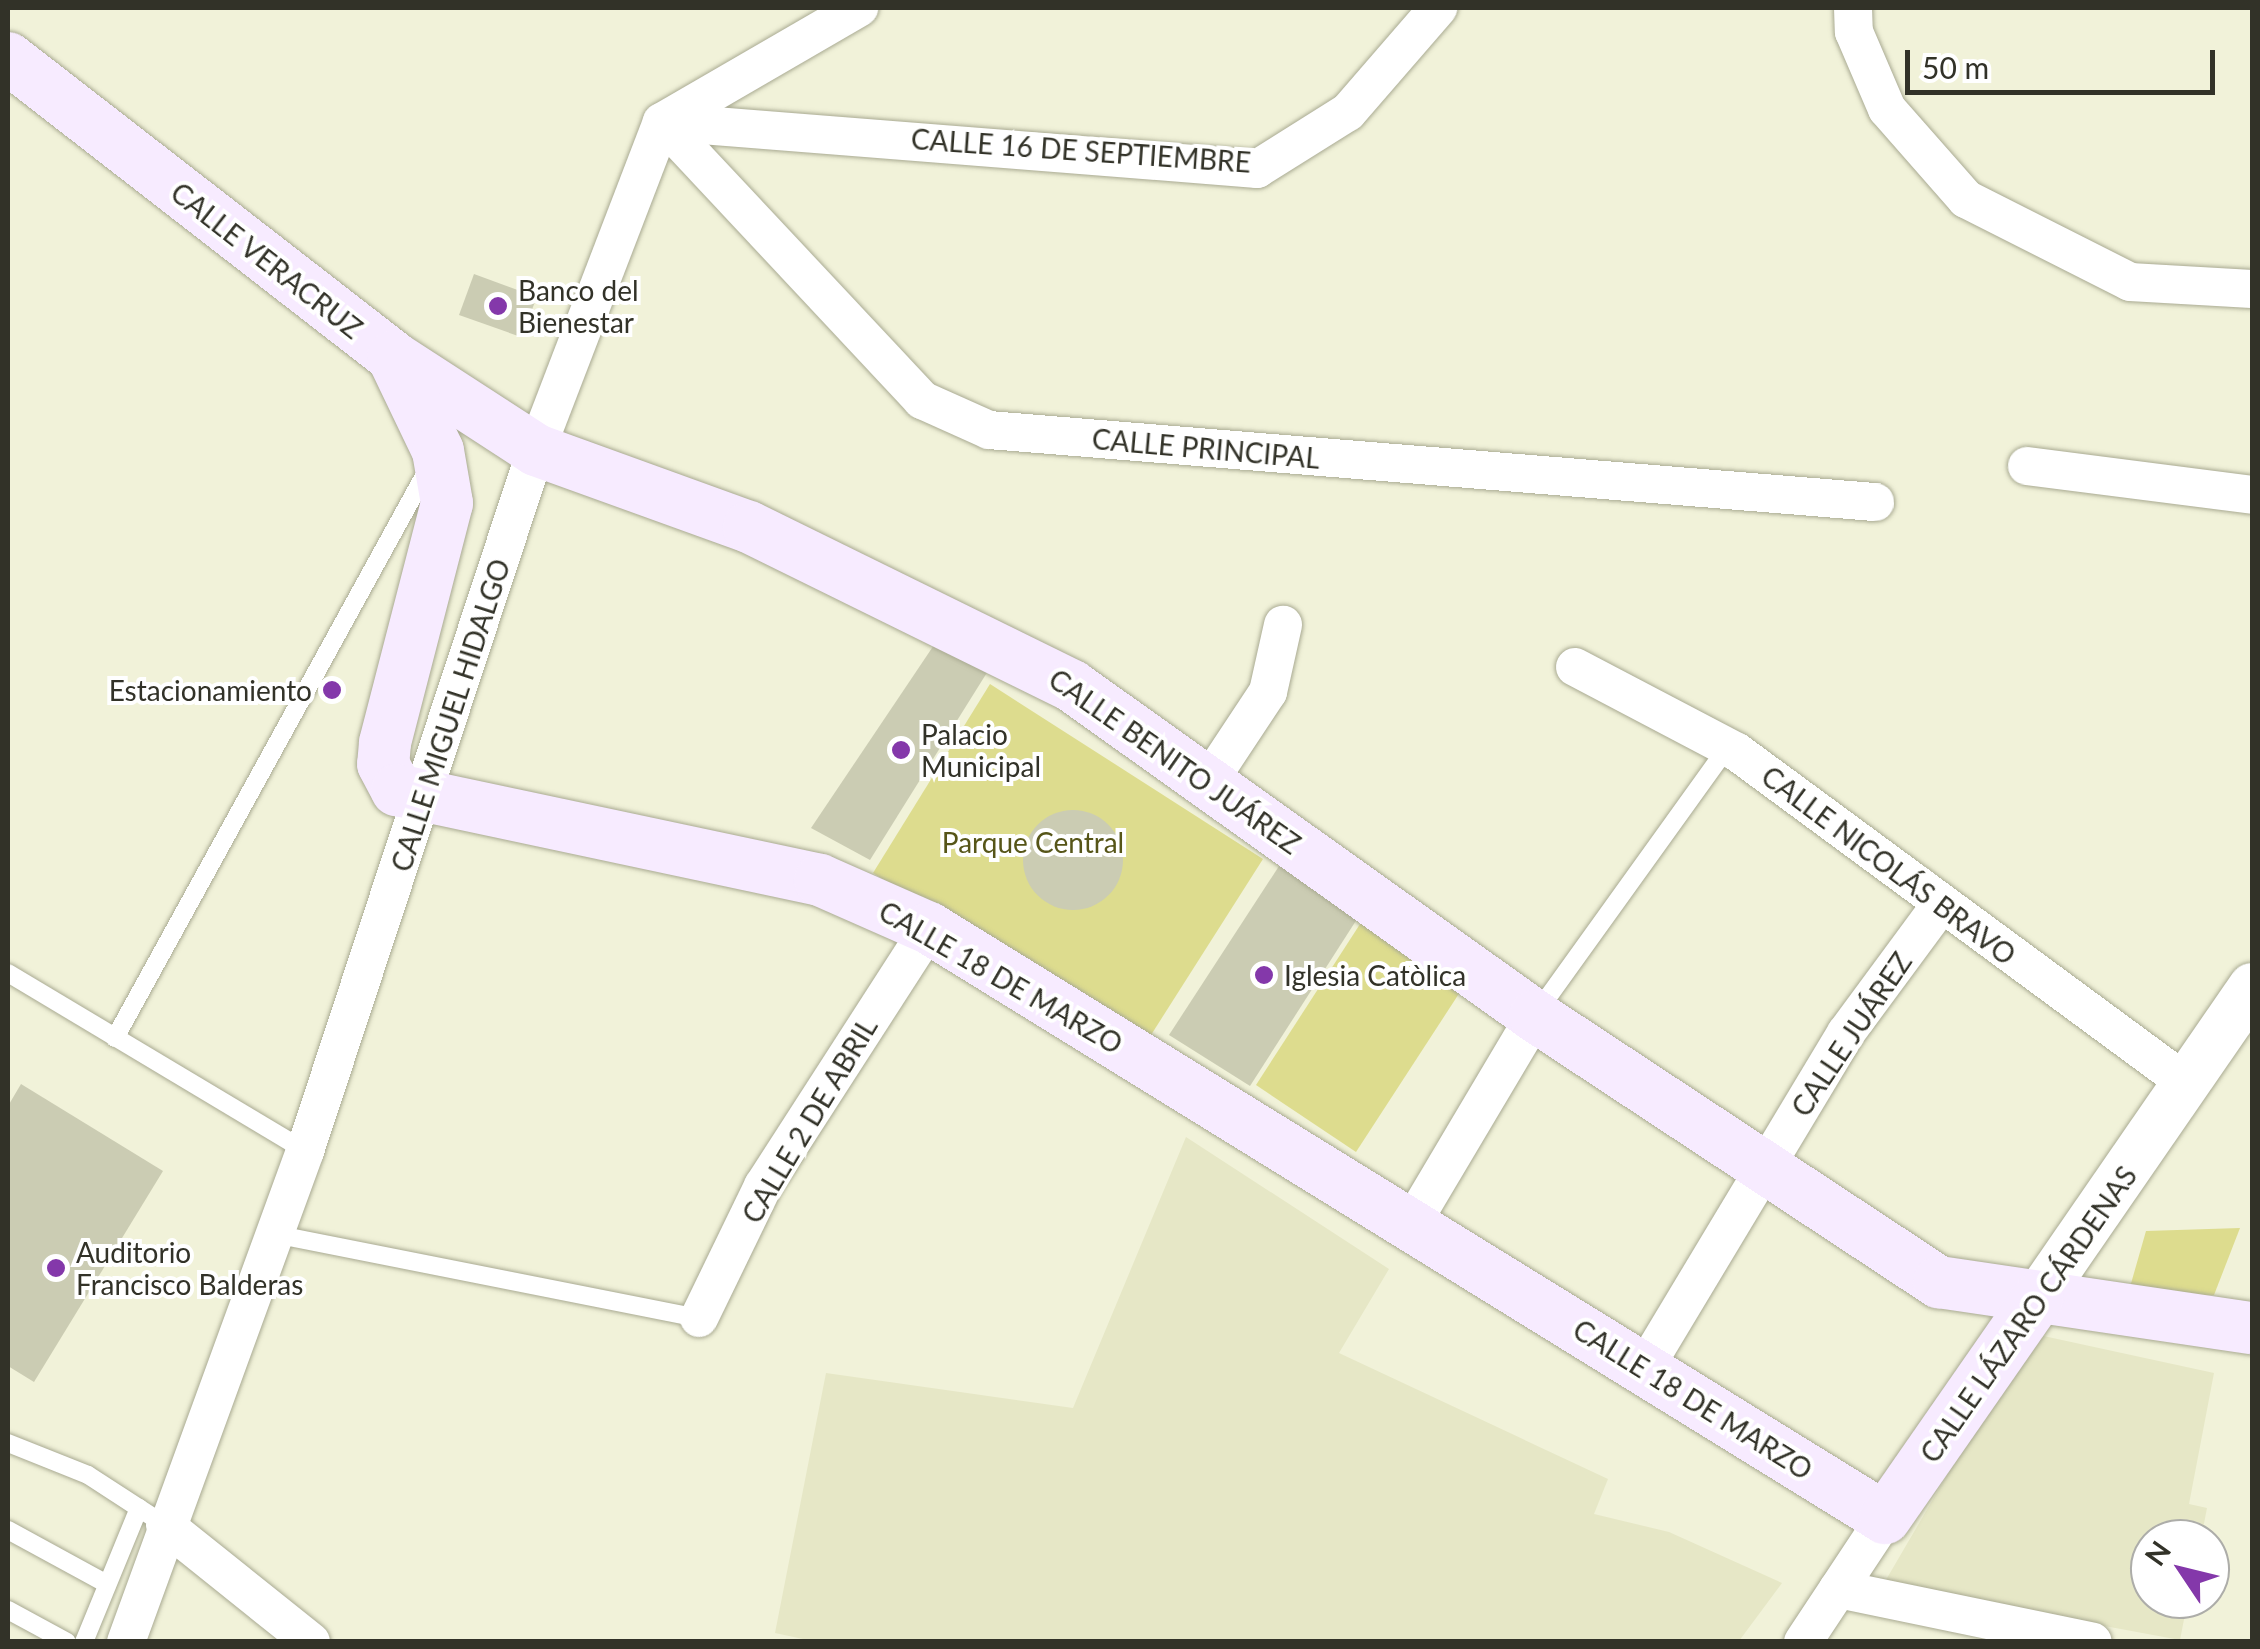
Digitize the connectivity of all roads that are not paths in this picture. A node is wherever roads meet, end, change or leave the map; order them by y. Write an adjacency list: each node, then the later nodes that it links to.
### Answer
1 (859, 8): 5 (street)
2 (1438, 8): 5 (street, CALLE 16 DE SEPTIEMBRE)
3 (1853, 8): 6 (street)
4 (8, 58): 7 (main road, CALLE VERACRUZ)
5 (662, 122): 8 (street, CALLE MIGUEL HIDALGO); 12 (street, CALLE PRINCIPAL)
6 (2252, 289)
7 (393, 357): 8 (main road, CALLE VERACRUZ); 9 (main road, CALLE 18 DE MARZO)
8 (536, 450): 16 (main road, CALLE BENITO JUÁREZ); 17 (street, CALLE MIGUEL HIDALGO)
9 (438, 452): 17 (main road, CALLE 18 DE MARZO); 23 (lane)
10 (2028, 466): 11 (street)
11 (2252, 495)
12 (1874, 502)
13 (1283, 625): 16 (street)
14 (1575, 667): 15 (street, CALLE NICOLÁS BRAVO)
15 (1728, 748): 18 (street, CALLE NICOLÁS BRAVO); 22 (lane)
16 (1208, 782): 22 (main road, CALLE BENITO JUÁREZ)
17 (423, 800): 19 (main road, CALLE 18 DE MARZO); 25 (street, CALLE MIGUEL HIDALGO)
18 (1941, 904): 24 (street, CALLE NICOLÁS BRAVO); 26 (street, CALLE JUÁREZ)
19 (928, 928): 27 (main road, CALLE 18 DE MARZO); 30 (street, CALLE 2 DE ABRIL)
20 (8, 973): 23 (lane)
21 (2252, 987): 24 (street, CALLE LÁZARO CÁRDENAS)
22 (1535, 1016): 26 (main road, CALLE BENITO JUÁREZ); 27 (street)
23 (115, 1038): 25 (lane)
24 (2189, 1085): 29 (street, CALLE LÁZARO CÁRDENAS)
25 (305, 1152): 28 (street, CALLE MIGUEL HIDALGO)
26 (1764, 1165): 29 (main road, CALLE BENITO JUÁREZ); 32 (street)
27 (1412, 1224): 32 (main road, CALLE 18 DE MARZO)
28 (274, 1234): 30 (lane); 34 (street, CALLE MIGUEL HIDALGO)
29 (2036, 1299): 31 (main road, CALLE BENITO JUÁREZ); 35 (main road, CALLE LÁZARO CÁRDENAS)
30 (699, 1318)
31 (2252, 1328)
32 (1644, 1369): 35 (main road, CALLE 18 DE MARZO)
33 (10, 1446): 34 (lane)
34 (152, 1516): 37 (lane); 42 (street, CALLE MIGUEL HIDALGO); 43 (street)
35 (1885, 1518): 38 (street, CALLE LÁZARO CÁRDENAS)
36 (8, 1530): 37 (lane)
37 (108, 1584): 41 (lane)
38 (1838, 1589): 44 (street, CALLE LÁZARO CÁRDENAS); 45 (street)
39 (8, 1610): 40 (lane)
40 (66, 1642)
41 (84, 1642)
42 (126, 1642)
43 (311, 1642)
44 (1803, 1642)
45 (2094, 1642)

